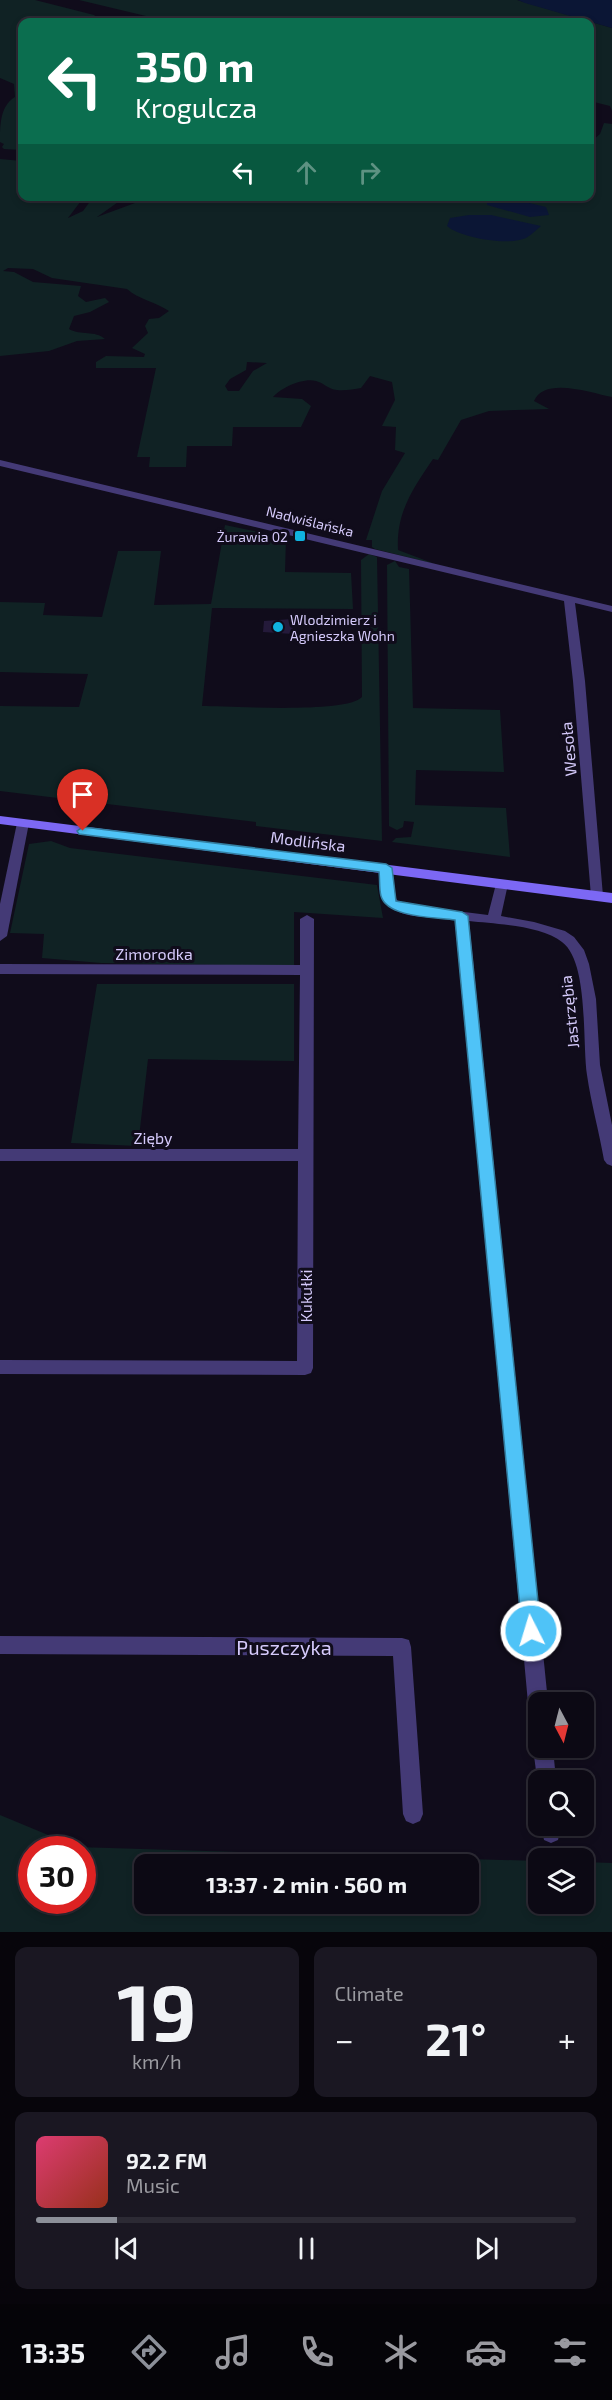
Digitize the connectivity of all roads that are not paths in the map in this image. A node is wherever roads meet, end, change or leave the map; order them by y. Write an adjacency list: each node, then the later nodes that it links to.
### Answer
1 (0, 463): 2 (street, Nadwiślańska)
2 (569, 599): 3 (street, Nadwiślańska); 8 (street, Wesoła)
3 (612, 609)
4 (0, 820): 5 (main road, Modlińska)
5 (22, 823): 6 (main road, Modlińska); 13 (street)
6 (386, 868): 7 (main road, Modlińska); 10 (street, Jastrzębia)
7 (502, 884): 8 (main road, Modlińska); 12 (street)
8 (597, 896): 9 (main road, Modlińska)
9 (612, 898)
10 (462, 916): 12 (street, Jastrzębia); 21 (street)
11 (307, 919): 15 (street, Kukułki)
12 (494, 920): 18 (street, Jastrzębia)
13 (0, 936)
14 (0, 969): 15 (street, Zimorodka)
15 (307, 970): 17 (street, Kukułki)
16 (0, 1155): 17 (street, Zięby)
17 (305, 1155): 19 (street, Kukułki)
18 (612, 1160)
19 (0, 1367)
20 (0, 1646): 22 (street, Puszczyka)
21 (537, 1692)
22 (413, 1814)

